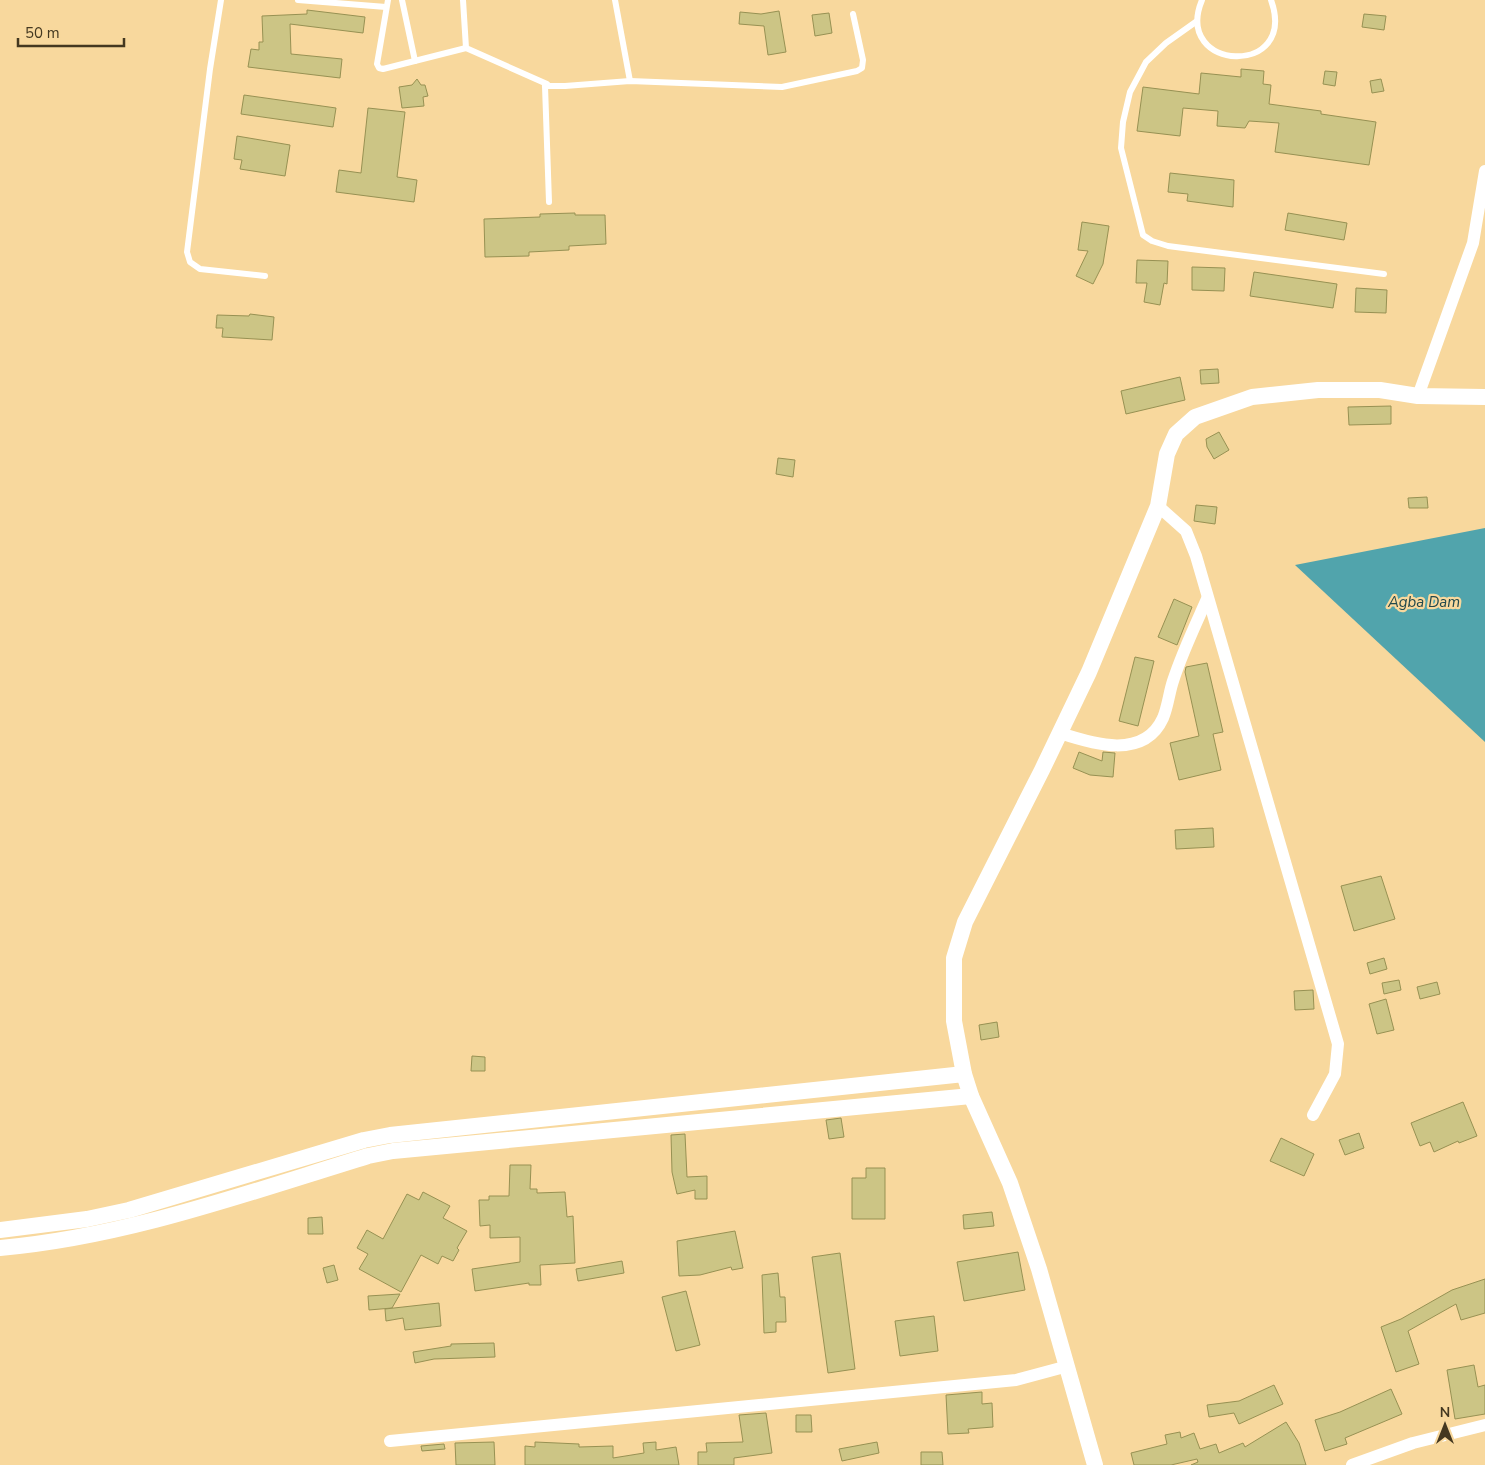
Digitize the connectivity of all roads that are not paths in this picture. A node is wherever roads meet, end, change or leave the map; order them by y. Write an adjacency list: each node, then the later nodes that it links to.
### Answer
1 (221, 0): 19 (lane)
2 (298, 0): 9 (lane)
3 (388, 0): 9 (lane)
4 (402, 0): 13 (lane)
5 (463, 0): 12 (lane)
6 (615, 0): 14 (lane)
7 (1202, 0): 11 (lane)
8 (1271, 0): 11 (lane)
9 (386, 7): 13 (lane)
10 (853, 14): 14 (lane)
11 (1197, 21): 18 (lane)
12 (466, 48): 13 (lane); 15 (lane)
13 (415, 61)
14 (630, 81): 15 (lane)
15 (545, 86): 17 (lane)
16 (1485, 171): 20 (street)
17 (549, 202)
18 (1384, 274)
19 (265, 276)
20 (1418, 396): 21 (street); 22 (street)
21 (1485, 397)
22 (1158, 506): 23 (street); 24 (street)
23 (1207, 599): 24 (street); 27 (street)
24 (1060, 733): 25 (street)
25 (964, 1074): 26 (street); 28 (street)
26 (972, 1096): 29 (street); 30 (street)
27 (1312, 1115)
28 (0, 1230)
29 (0, 1248)
30 (1068, 1366): 32 (street); 33 (street)
31 (1485, 1425): 34 (street)
32 (390, 1441)
33 (1095, 1465)
34 (1352, 1465)

